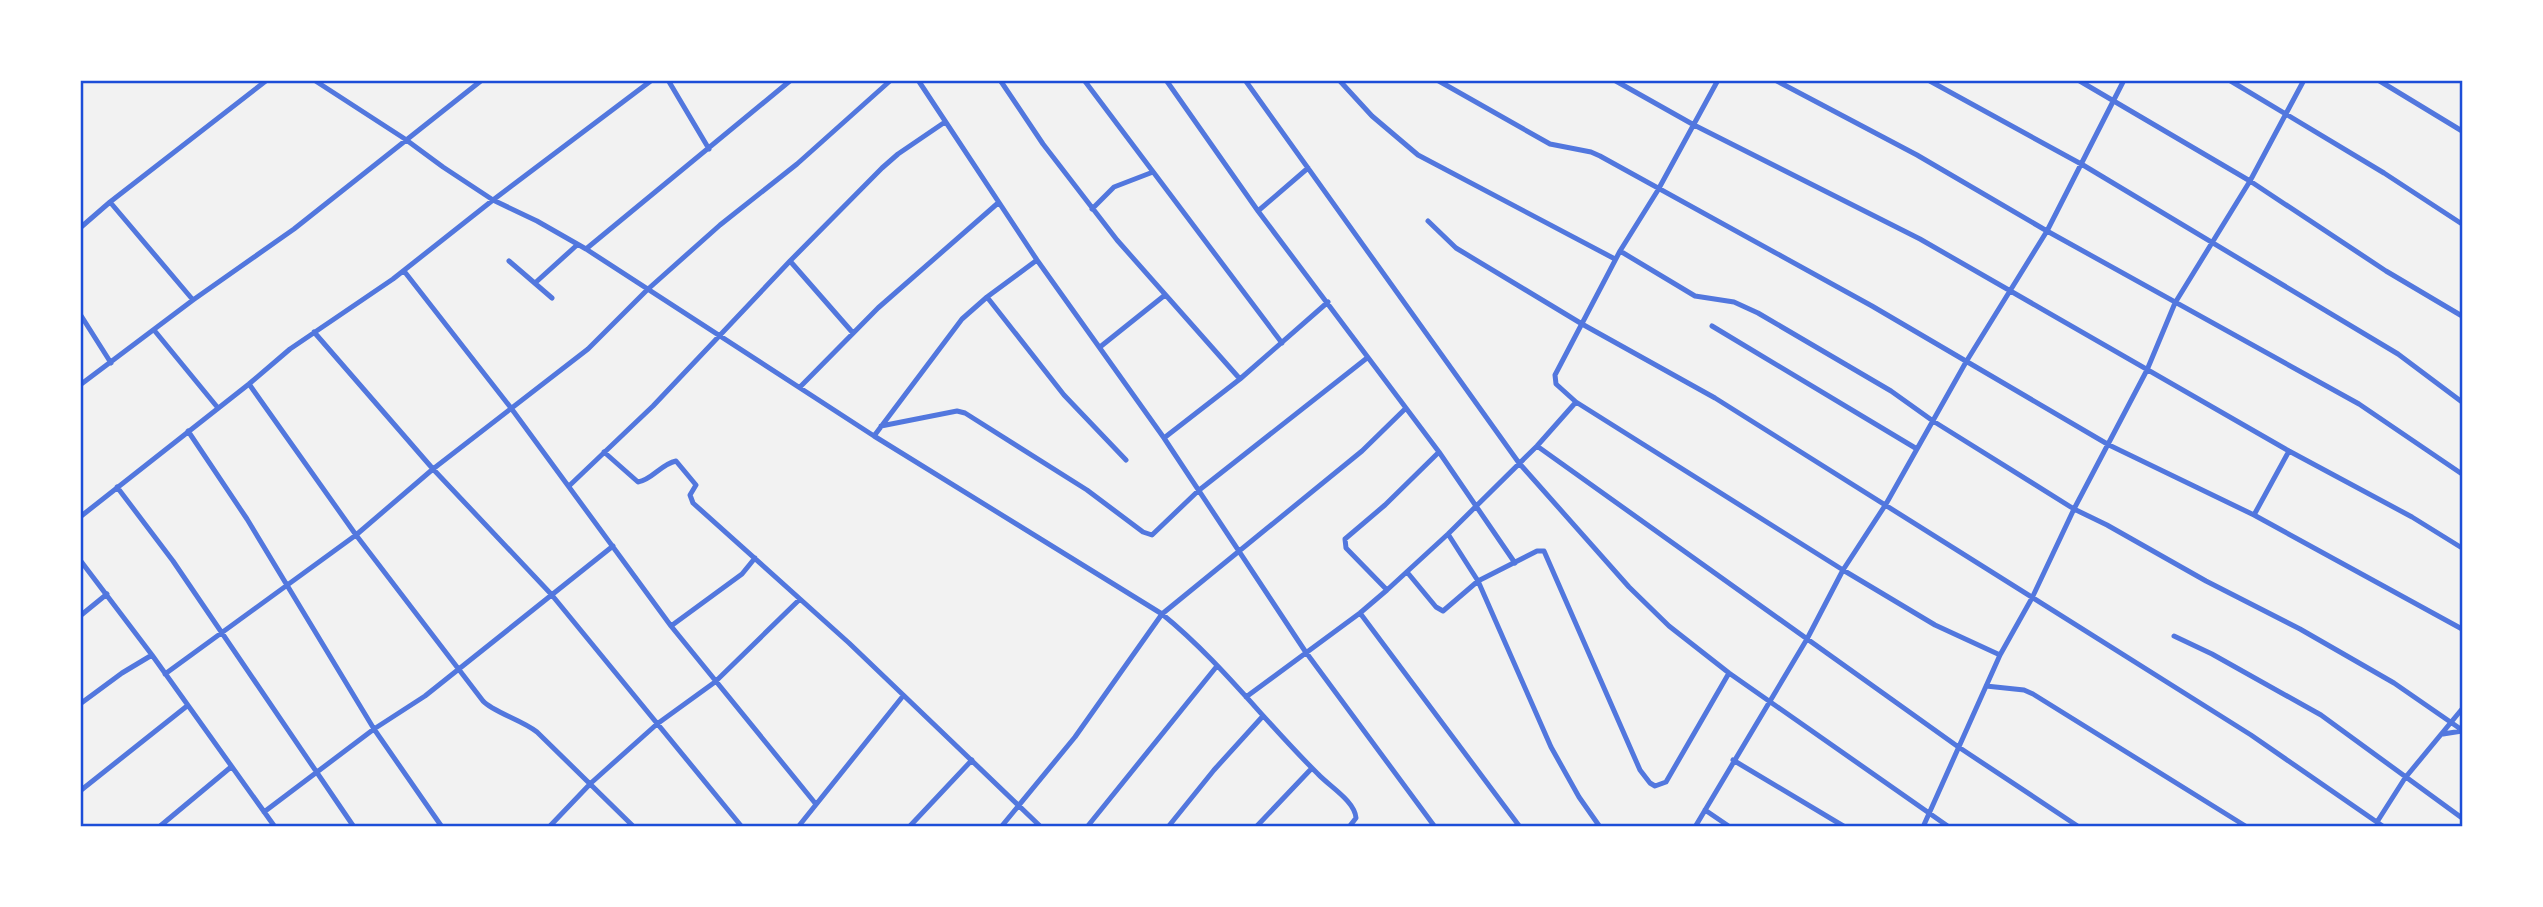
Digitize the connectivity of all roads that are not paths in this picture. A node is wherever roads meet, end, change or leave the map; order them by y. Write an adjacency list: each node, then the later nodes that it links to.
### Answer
1 (267, 80): 37 (street)
2 (314, 80): 29 (street)
3 (482, 80): 29 (street)
4 (652, 80): 36 (street)
5 (668, 80): 30 (street)
6 (791, 80): 30 (street)
7 (891, 80): 55 (street)
8 (918, 80): 26 (street)
9 (1000, 80): 39 (street)
10 (1084, 80): 33 (street)
11 (1166, 80): 40 (street)
12 (1245, 80): 32 (street)
13 (1339, 80): 49 (street)
14 (1437, 80): 35 (street)
15 (1614, 80): 27 (street)
16 (1718, 80): 27 (street)
17 (1775, 80): 44 (street)
18 (1928, 80): 31 (street)
19 (2078, 80): 24 (street)
20 (2124, 80): 24 (street)
21 (2229, 80): 25 (street)
22 (2304, 80): 25 (street)
23 (2378, 80): 28 (street)
24 (2112, 102): 31 (street); 34 (street)
25 (2286, 115): 34 (street); 42 (street)
26 (945, 122): 38 (street); 52 (street)
27 (1694, 125): 35 (street); 56 (street)
28 (2462, 131)
29 (405, 139): 36 (street); 60 (street)
30 (709, 149): 47 (street)
31 (2082, 165): 44 (street); 45 (street)
32 (1308, 168): 40 (street); 98 (street)
33 (1153, 172): 39 (street); 71 (street)
34 (2250, 181): 45 (street); 64 (street)
35 (1658, 190): 48 (street); 74 (street)
36 (493, 200): 46 (street); 53 (street)
37 (110, 202): 43 (street); 60 (street)
38 (998, 203): 50 (street); 69 (street)
39 (1092, 209): 57 (street)
40 (1258, 211): 61 (street)
41 (1428, 221): 65 (street)
42 (2462, 224)
43 (80, 228)
44 (2047, 232): 56 (street); 62 (street)
45 (2212, 243): 62 (street); 82 (street)
46 (577, 245): 47 (street); 54 (street)
47 (586, 249): 55 (street)
48 (1620, 251): 49 (street); 86 (street)
49 (1615, 259): 65 (street)
50 (1037, 260): 58 (street); 72 (street)
51 (509, 261): 54 (street)
52 (790, 261): 69 (street); 70 (street)
53 (404, 271): 68 (street); 84 (street)
54 (535, 283): 59 (street)
55 (647, 290): 70 (street); 84 (street)
56 (2010, 292): 74 (street); 76 (street)
57 (1165, 295): 72 (street); 77 (street)
58 (986, 297): 87 (street); 97 (street)
59 (552, 298)
60 (193, 300): 67 (street)
61 (1328, 302): 71 (street); 73 (street)
62 (2175, 303): 76 (street); 100 (street)
63 (80, 314): 75 (street)
64 (2462, 316)
65 (1582, 324): 81 (street); 104 (street)
66 (1712, 326): 93 (street)
67 (154, 330): 75 (street); 83 (street)
68 (314, 332): 78 (street); 99 (street)
69 (853, 333): 80 (street)
70 (720, 336): 80 (street); 95 (street)
71 (1282, 343): 77 (street)
72 (1100, 348): 90 (street)
73 (1367, 358): 85 (street); 103 (street)
74 (1966, 362): 86 (street); 91 (street)
75 (111, 363): 79 (street)
76 (2147, 370): 91 (street); 94 (street)
77 (1240, 379): 90 (street)
78 (249, 384): 83 (street); 110 (street)
79 (80, 385)
80 (800, 387): 89 (street)
81 (1576, 402): 92 (street); 117 (street)
82 (2462, 402)
83 (218, 408): 88 (street)
84 (511, 408): 99 (street); 101 (street)
85 (1406, 408): 96 (street); 113 (street)
86 (1933, 421): 93 (street); 106 (street)
87 (881, 426): 89 (street); 103 (street)
88 (188, 431): 102 (street); 120 (street)
89 (874, 436): 127 (street)
90 (1164, 438): 103 (street)
91 (2109, 445): 106 (street); 107 (street)
92 (1537, 446): 98 (street); 133 (street)
93 (1917, 449): 104 (street)
94 (2289, 451): 107 (street); 112 (street)
95 (604, 452): 101 (street); 114 (street)
96 (1439, 452): 105 (street); 121 (street)
97 (1126, 460)
98 (1519, 463): 105 (street); 139 (street)
99 (433, 469): 110 (street); 123 (street)
100 (2462, 474)
101 (569, 486): 111 (street)
102 (117, 487): 108 (street); 131 (street)
103 (1198, 491): 113 (street)
104 (1886, 505): 117 (street); 124 (street)
105 (1476, 507): 109 (street); 116 (street)
106 (2074, 509): 124 (street); 150 (street)
107 (2254, 515): 130 (street)
108 (80, 517)
109 (1448, 534): 118 (street); 119 (street)
110 (356, 535): 120 (street); 138 (street)
111 (613, 546): 123 (street); 129 (street)
112 (2462, 548)
113 (1239, 550): 127 (street); 134 (street)
114 (755, 558): 125 (street); 129 (street)
115 (80, 560): 122 (street)
116 (1515, 563): 119 (street); 139 (street)
117 (1843, 570): 133 (street); 136 (street)
118 (1407, 572): 119 (street); 121 (street)
119 (1479, 581): 188 (street)
120 (287, 585): 131 (street); 152 (street)
121 (1387, 590): 126 (street)
122 (107, 594): 128 (street); 135 (street)
123 (551, 594): 138 (street); 151 (street)
124 (2032, 598): 136 (street); 170 (street)
125 (800, 599): 141 (street); 143 (street)
126 (1360, 613): 134 (street); 187 (street)
127 (1162, 614): 137 (street); 165 (street)
128 (80, 616)
129 (671, 626): 141 (street)
130 (2462, 629)
131 (222, 633): 140 (street); 160 (street)
132 (2174, 636): 161 (street)
133 (1807, 639): 145 (street); 155 (street)
134 (1305, 651): 144 (street); 186 (street)
135 (152, 654): 140 (street); 146 (street)
136 (2000, 655): 142 (street)
137 (1217, 666): 144 (street); 182 (street)
138 (458, 668): 152 (street); 162 (street)
139 (1729, 673): 145 (street)
140 (165, 674): 147 (street)
141 (715, 682): 151 (street); 164 (street)
142 (1986, 686): 155 (street); 195 (street)
143 (903, 696): 156 (street); 164 (street)
144 (1246, 697): 149 (street)
145 (1769, 701): 157 (street); 168 (street)
146 (80, 704)
147 (187, 706): 158 (street); 163 (street)
148 (2462, 709): 150 (street)
149 (1263, 716): 159 (street); 183 (street)
150 (2452, 723): 153 (street); 154 (street)
151 (657, 724): 162 (street); 177 (street)
152 (374, 729): 160 (street); 174 (street)
153 (2462, 730): 154 (street)
154 (2443, 734): 161 (street)
155 (1957, 747): 168 (street); 194 (street)
156 (972, 760): 165 (street); 179 (street)
157 (1733, 760): 166 (street); 191 (street)
158 (231, 767): 167 (street); 171 (street)
159 (1312, 768): 184 (street); 185 (street)
160 (316, 772): 167 (street); 173 (street)
161 (2405, 778): 169 (street); 170 (street)
162 (591, 783): 175 (street); 176 (street)
163 (80, 791)
164 (815, 803): 178 (street)
165 (1018, 805): 180 (street); 181 (street)
166 (1705, 810): 189 (street); 190 (street)
167 (264, 812): 172 (street)
168 (1930, 814): 192 (street); 193 (street)
169 (2462, 818)
170 (2376, 822): 196 (street)
171 (159, 827)
172 (275, 827)
173 (354, 827)
174 (442, 827)
175 (548, 827)
176 (634, 827)
177 (743, 827)
178 (798, 827)
179 (909, 827)
180 (1001, 827)
181 (1041, 827)
182 (1087, 827)
183 (1168, 827)
184 (1256, 827)
185 (1349, 827)
186 (1435, 827)
187 (1520, 827)
188 (1600, 827)
189 (1695, 827)
190 (1730, 827)
191 (1845, 827)
192 (1923, 827)
193 (1949, 827)
194 (2079, 827)
195 (2247, 827)
196 (2384, 827)

